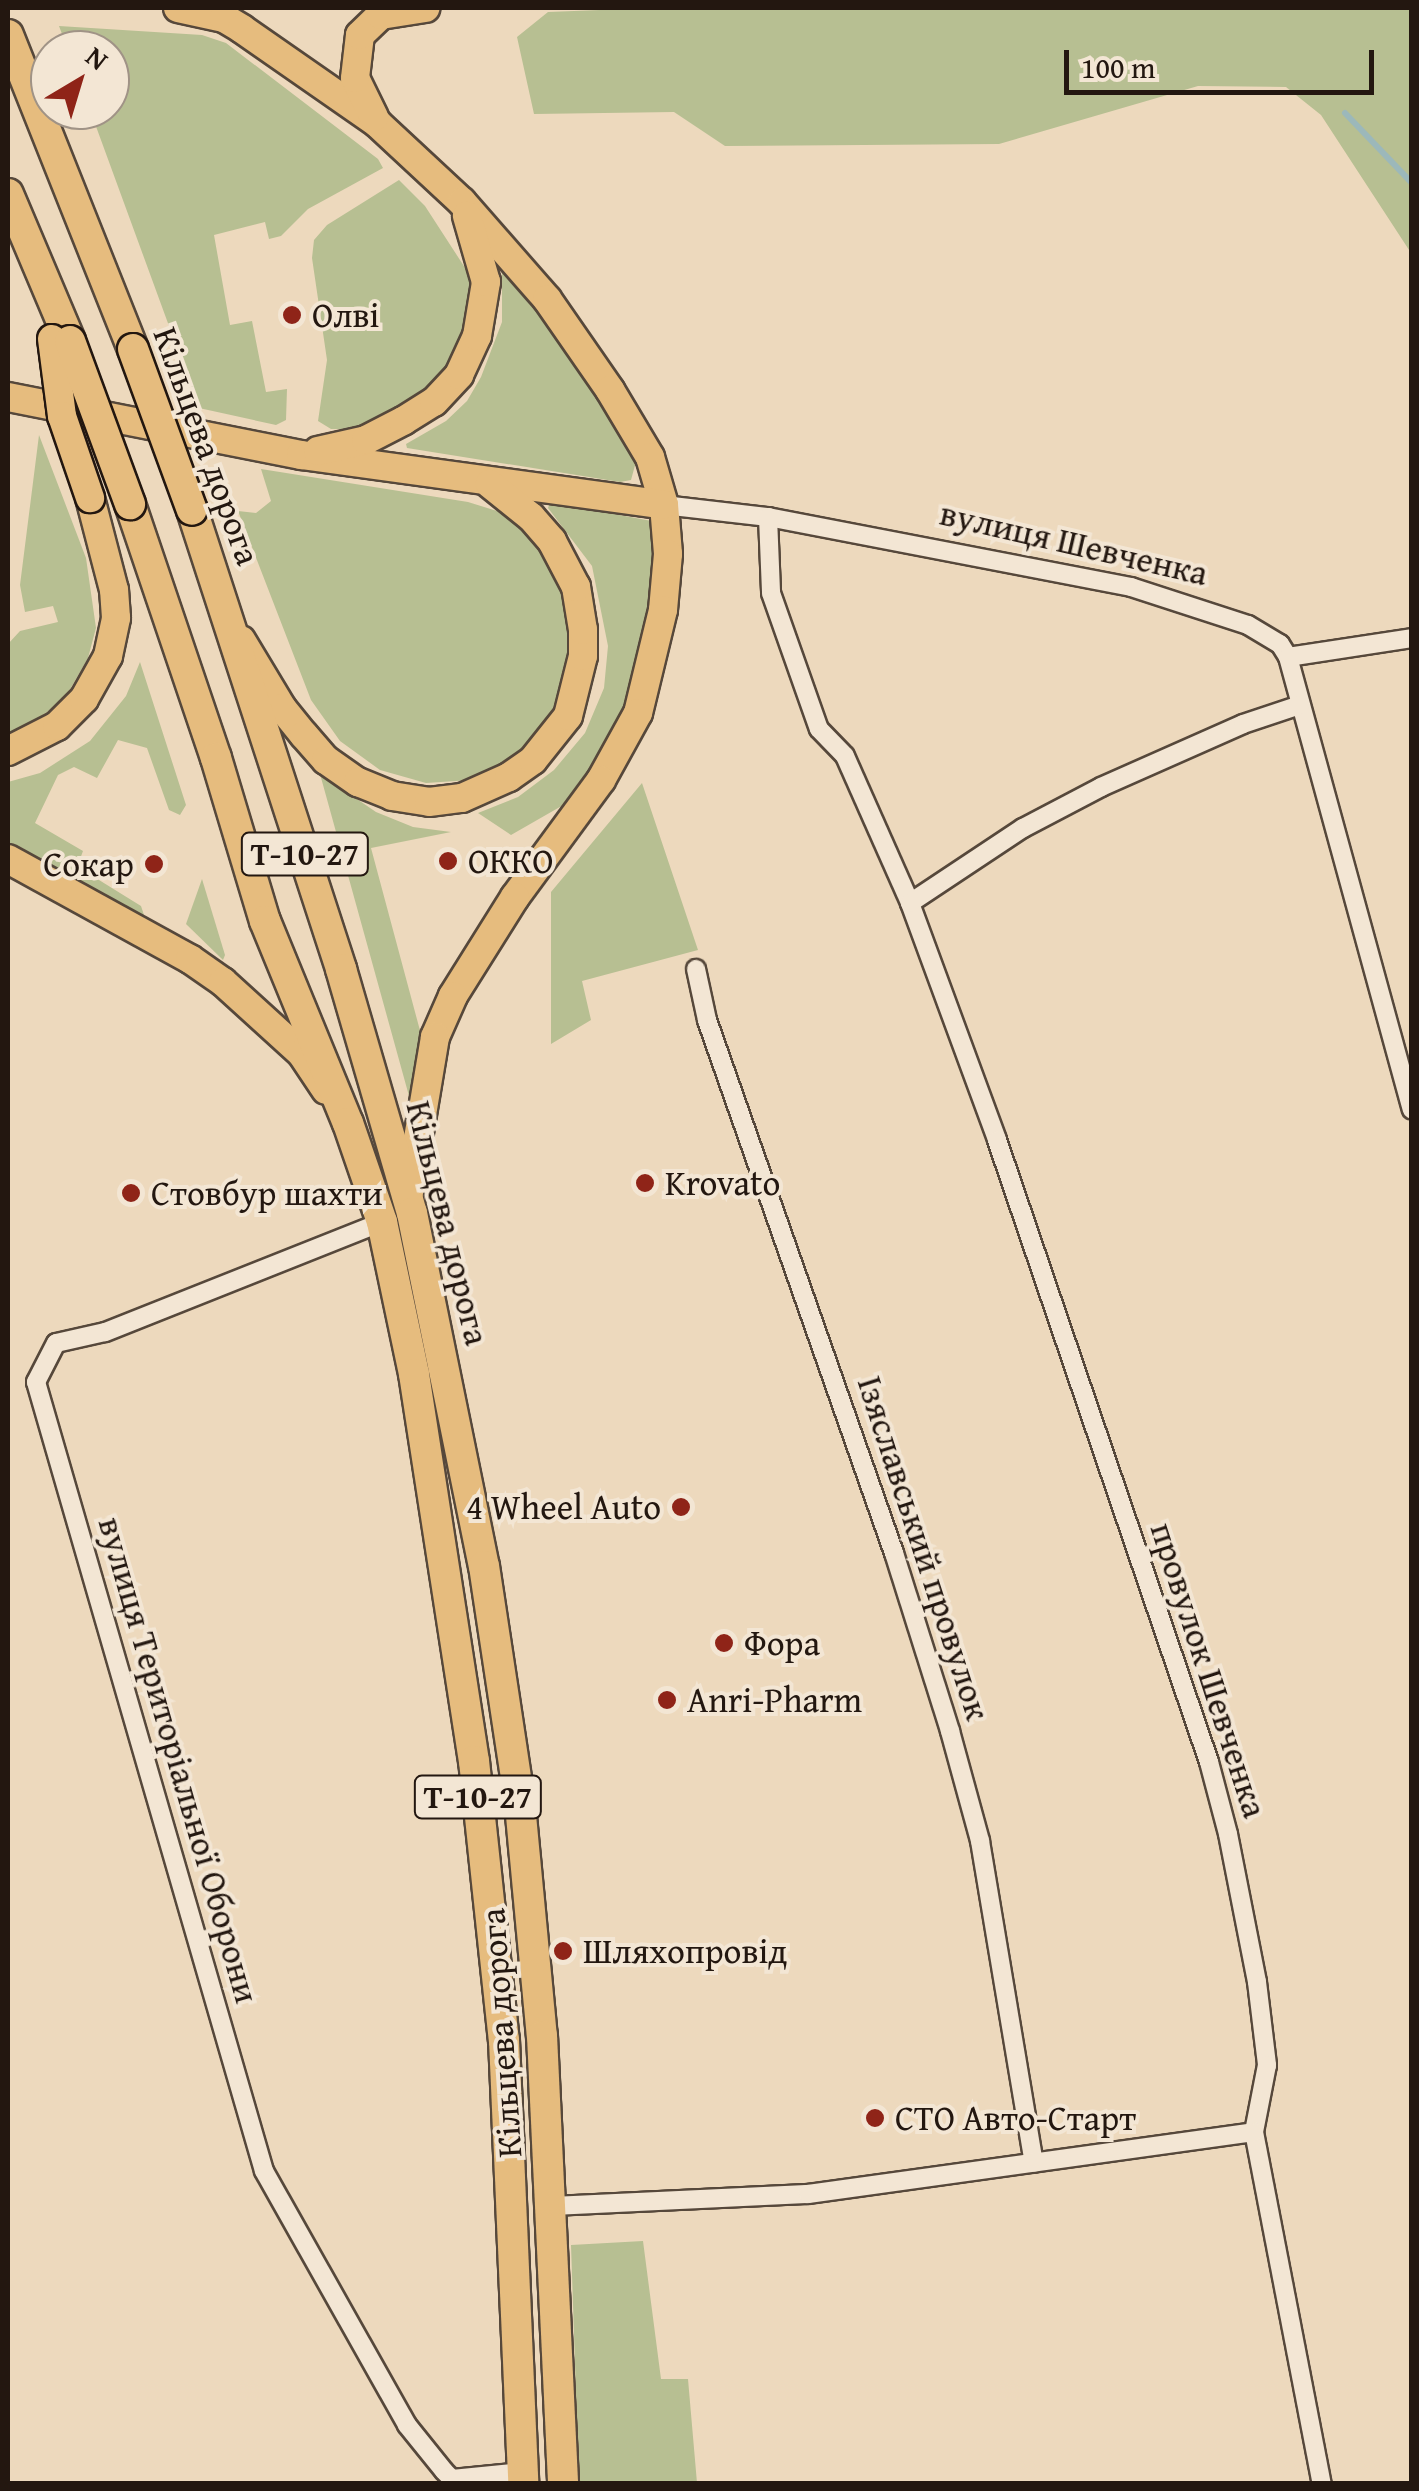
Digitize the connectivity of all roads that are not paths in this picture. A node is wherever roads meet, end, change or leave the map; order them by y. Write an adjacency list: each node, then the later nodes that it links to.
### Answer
1 (178, 8): 4 (main road)
2 (425, 8): 4 (main road)
3 (8, 35): 13 (highway, Кільцева дорога / Т-10-27, bridge)
4 (377, 123): 6 (main road)
5 (8, 194): 7 (highway, Кільцева дорога / Т-10-27)
6 (462, 202): 9 (main road); 11 (main road)
7 (61, 340): 17 (main road, bridge); 22 (highway, Кільцева дорога / Т-10-27, bridge)
8 (8, 396): 9 (main road, вулиця Шевченка)
9 (302, 455): 10 (main road, вулиця Шевченка)
10 (490, 484): 11 (main road, вулиця Шевченка); 13 (main road)
11 (664, 505): 12 (street, вулиця Шевченка); 23 (main road)
12 (768, 517): 15 (street, вулиця Шевченка); 19 (street, провулок Шевченка)
13 (232, 625): 23 (highway, Кільцева дорога / Т-10-27)
14 (1412, 638): 15 (street)
15 (1288, 657): 16 (street)
16 (1300, 706): 19 (street); 21 (street)
17 (8, 751)
18 (8, 859): 22 (main road)
19 (910, 903): 25 (street, провулок Шевченка)
20 (696, 969): 26 (street, Ізяславський провулок)
21 (1412, 1110)
22 (348, 1123): 24 (highway, Кільцева дорога / Т-10-27)
23 (408, 1200): 27 (highway, Кільцева дорога / Т-10-27)
24 (382, 1222): 28 (highway, Кільцева дорога / Т-10-27); 29 (street, вулиця Територіальної Оборони)
25 (1254, 2132): 26 (street); 31 (street, провулок Шевченка)
26 (1034, 2162): 27 (street)
27 (551, 2206): 30 (highway, Кільцева дорога / Т-10-27)
28 (523, 2478): 29 (street, вулиця Територіальної Оборони)
29 (465, 2481)
30 (563, 2484)
31 (1322, 2484)

